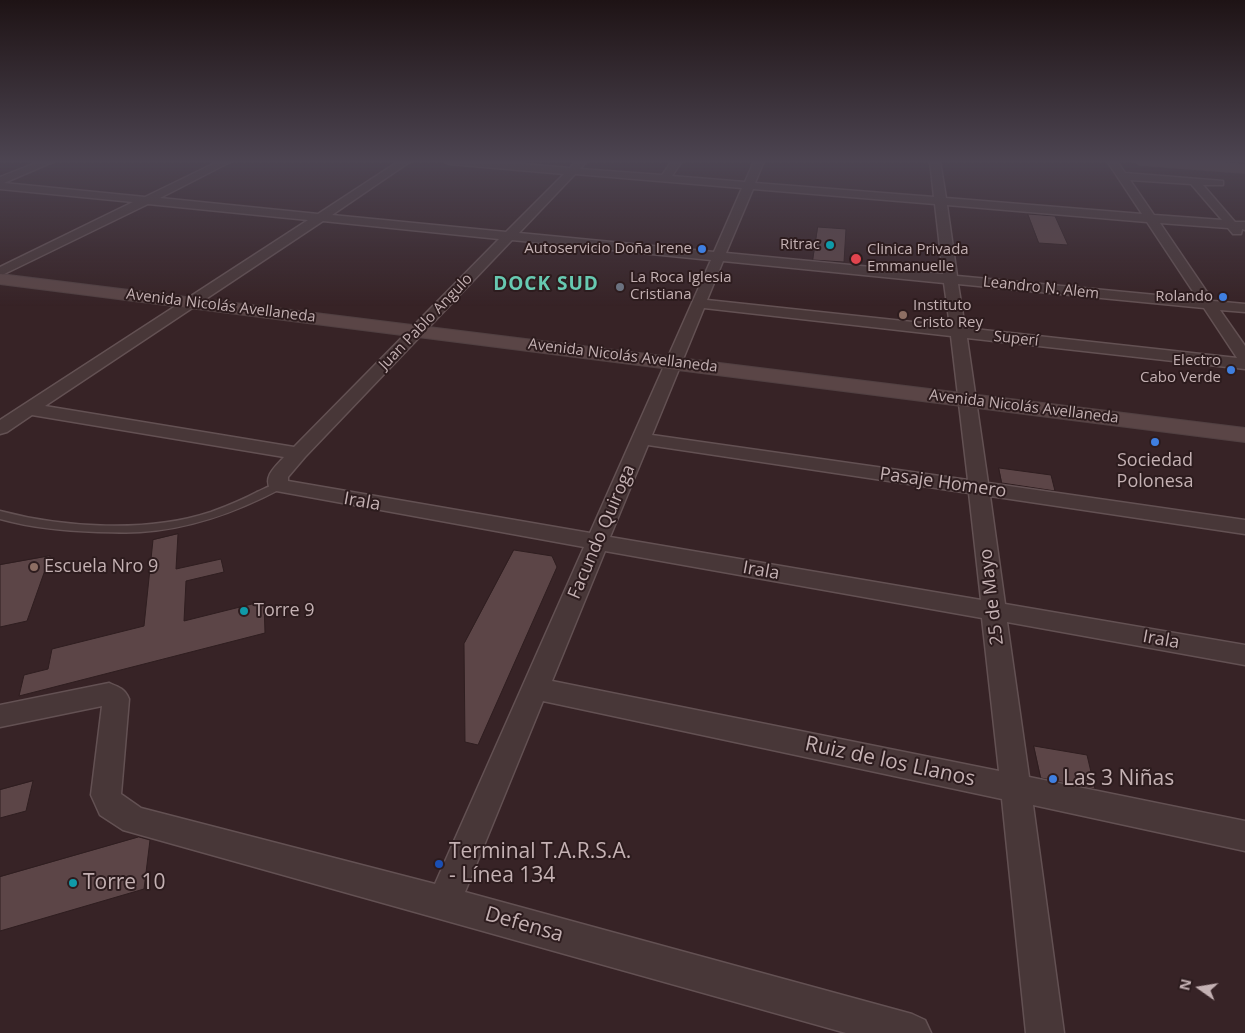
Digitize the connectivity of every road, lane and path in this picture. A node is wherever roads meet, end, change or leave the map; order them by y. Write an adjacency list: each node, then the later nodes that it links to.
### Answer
1 (129, 209): 17 (street)
2 (242, 209): 10 (street, Leandro N. Alem)
3 (333, 209): 10 (street)
4 (535, 209): 14 (street, Juan Pablo Angulo)
5 (738, 209): 16 (street, Facundo Quiroga)
6 (942, 209): 18 (street, 25 de Mayo)
7 (1036, 209): 11 (street)
8 (1145, 209): 11 (street)
9 (1218, 209): 12 (street)
10 (321, 217): 14 (street, Leandro N. Alem); 20 (street)
11 (1151, 218): 12 (street); 22 (street)
12 (1232, 225): 13 (street); 15 (street)
13 (1245, 226)
14 (509, 235): 16 (street, Leandro N. Alem); 24 (street, Juan Pablo Angulo)
15 (1245, 241)
16 (718, 256): 18 (street, Leandro N. Alem); 21 (street, Facundo Quiroga)
17 (0, 272)
18 (950, 278): 22 (street, Leandro N. Alem); 25 (street, 25 de Mayo)
19 (0, 279): 20 (main road, Avenida Nicolás Avellaneda)
20 (191, 303): 24 (main road, Avenida Nicolás Avellaneda); 30 (street)
21 (698, 303): 25 (street, Superí); 27 (street, Facundo Quiroga)
22 (1208, 304): 23 (street, Leandro N. Alem); 26 (street)
23 (1245, 308)
24 (418, 330): 27 (main road, Avenida Nicolás Avellaneda); 34 (street, Juan Pablo Angulo)
25 (957, 332): 28 (street, Superí); 29 (street, 25 de Mayo)
26 (1245, 358)
27 (674, 362): 29 (main road, Avenida Nicolás Avellaneda); 33 (street, Facundo Quiroga)
28 (1245, 364)
29 (966, 400): 32 (main road, Avenida Nicolás Avellaneda); 36 (street, 25 de Mayo)
30 (29, 409): 31 (street); 34 (street)
31 (0, 428)
32 (1245, 435)
33 (642, 439): 36 (street, Pasaje Homero); 39 (street, Facundo Quiroga)
34 (298, 453): 35 (street, Juan Pablo Angulo)
35 (278, 486): 37 (lane); 39 (street, Irala)
36 (979, 489): 38 (street, Pasaje Homero); 40 (street, 25 de Mayo)
37 (0, 515)
38 (1245, 527)
39 (598, 542): 40 (street, Irala); 42 (street, Facundo Quiroga)
40 (994, 611): 41 (street, Irala); 44 (street, 25 de Mayo)
41 (1245, 654)
42 (535, 688): 44 (street, Ruiz de los Llanos); 46 (street, Facundo Quiroga)
43 (0, 716): 46 (street, Defensa)
44 (1015, 788): 45 (street, Ruiz de los Llanos); 48 (street, 25 de Mayo)
45 (1245, 836)
46 (444, 903): 47 (street, Defensa)
47 (912, 1033)
48 (1045, 1033)

